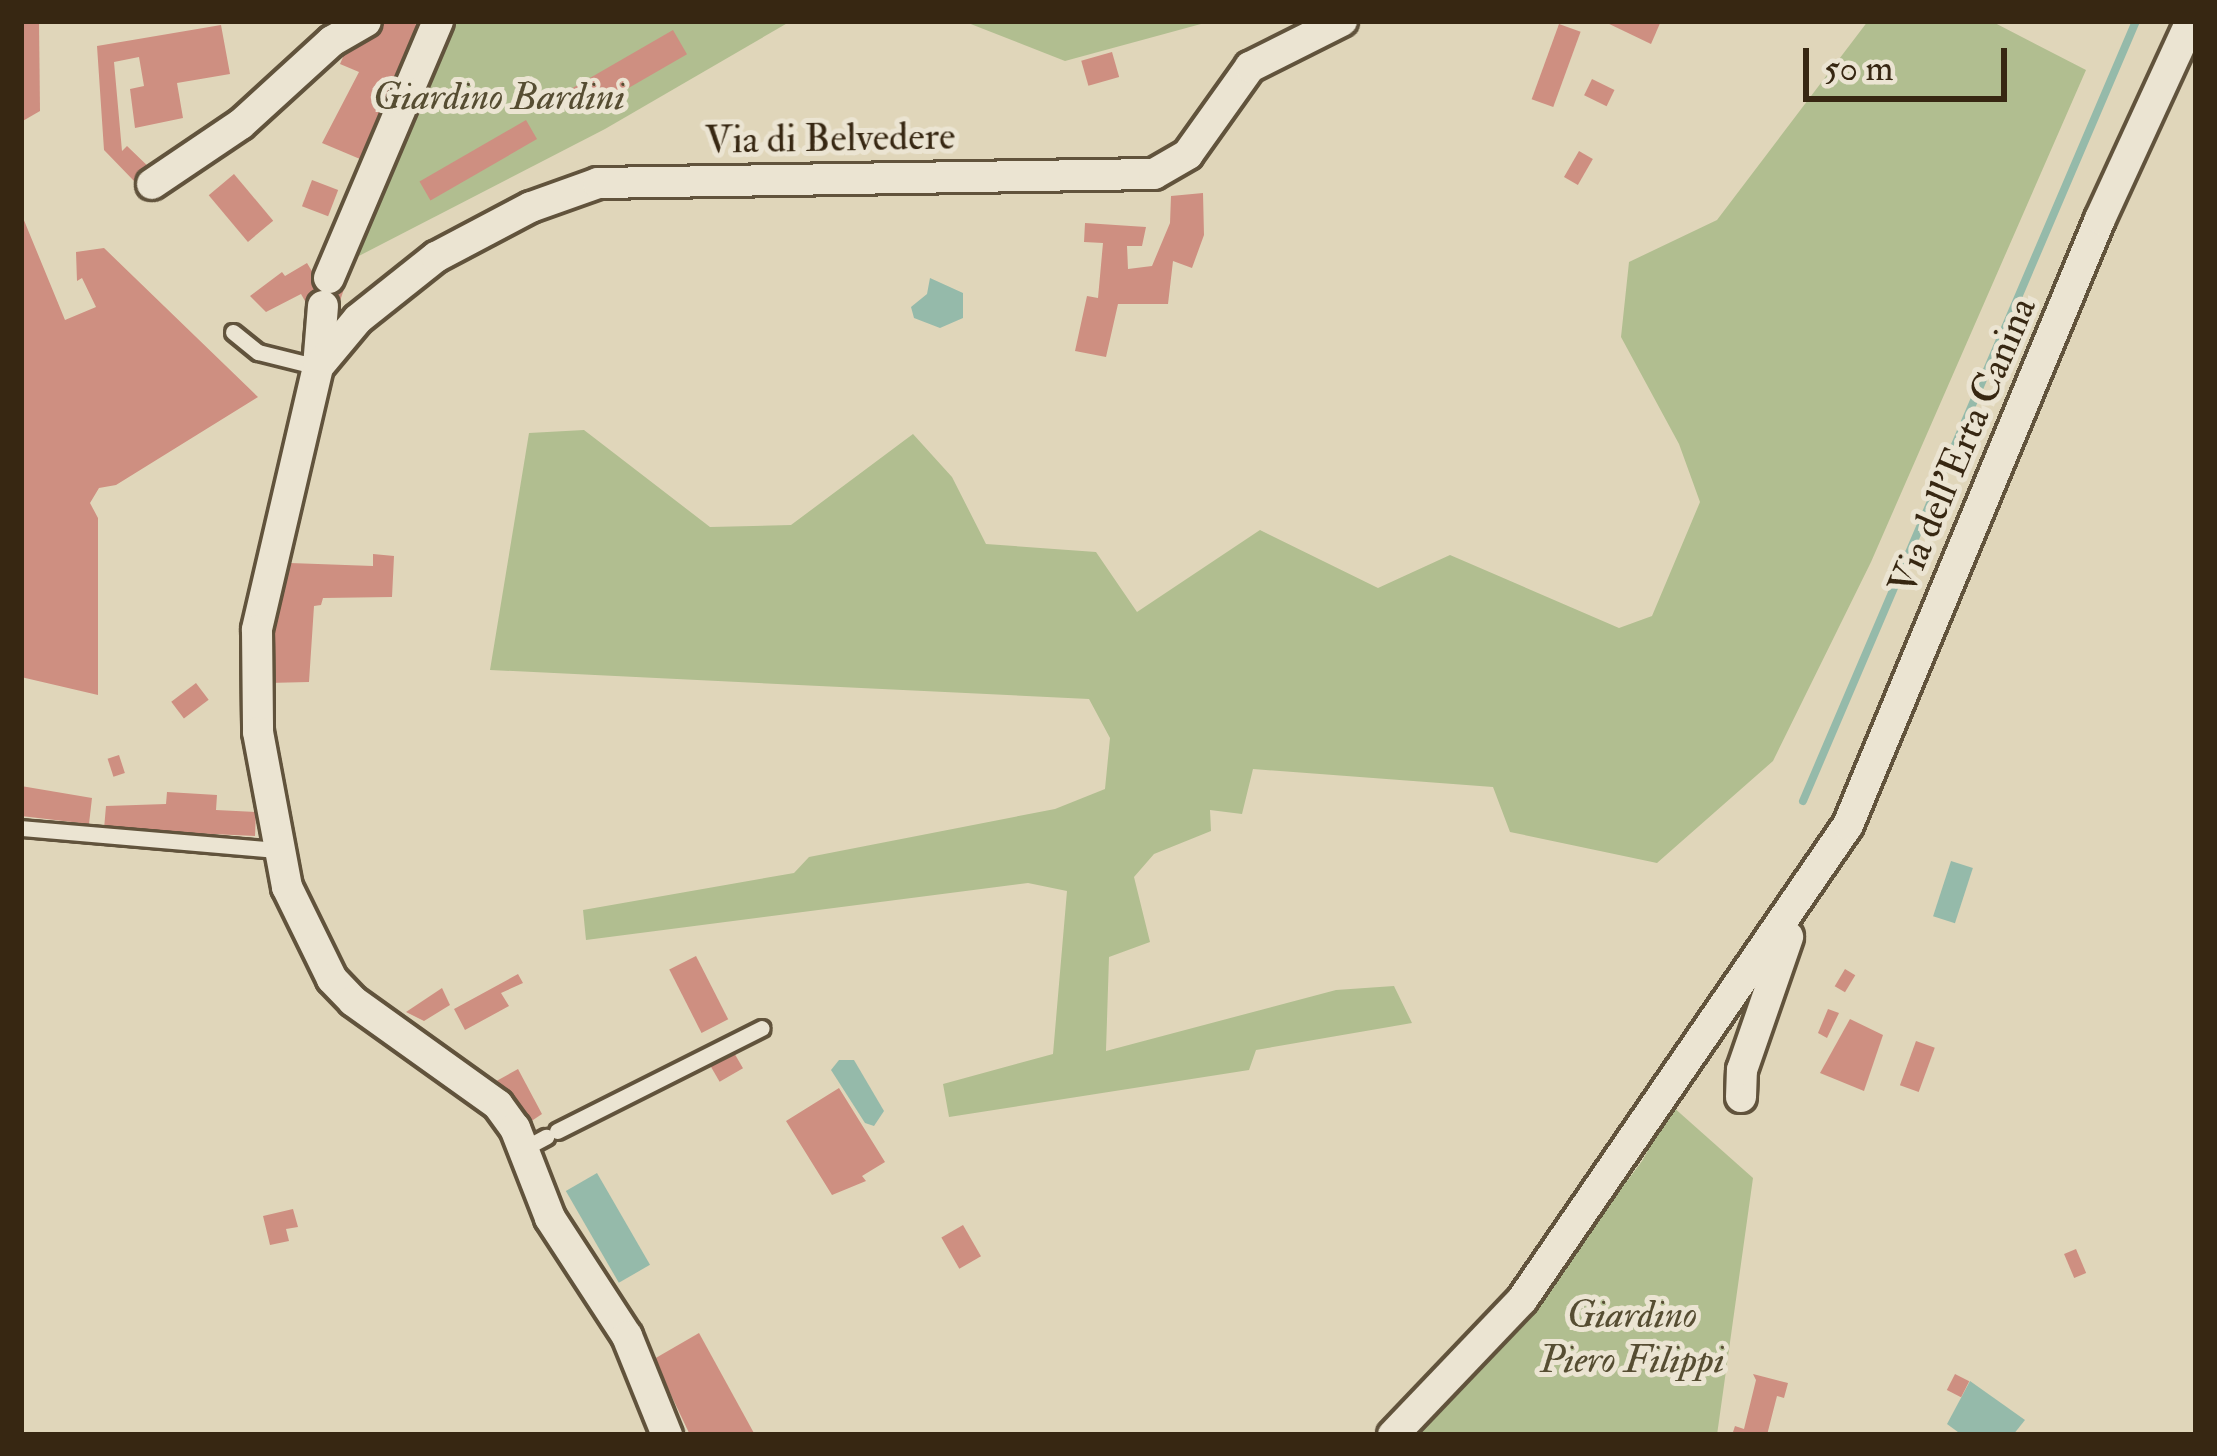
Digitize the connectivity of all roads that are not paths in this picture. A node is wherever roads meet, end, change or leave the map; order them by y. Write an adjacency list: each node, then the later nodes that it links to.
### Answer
1 (366, 21): 5 (street)
2 (438, 21): 7 (street)
3 (1342, 21): 7 (street, Via di Belvedere)
4 (2191, 21): 10 (street, Via dell'Erta Canina)
5 (152, 184)
6 (233, 332): 7 (lane)
7 (318, 367): 9 (street)
8 (21, 828): 9 (lane)
9 (278, 850): 13 (street)
10 (1802, 898): 12 (street, Via dell'Erta Canina); 15 (street, Via dell'Erta Canina)
11 (762, 1028): 13 (lane)
12 (1741, 1097)
13 (543, 1138): 14 (street)
14 (667, 1435)
15 (1394, 1435)

